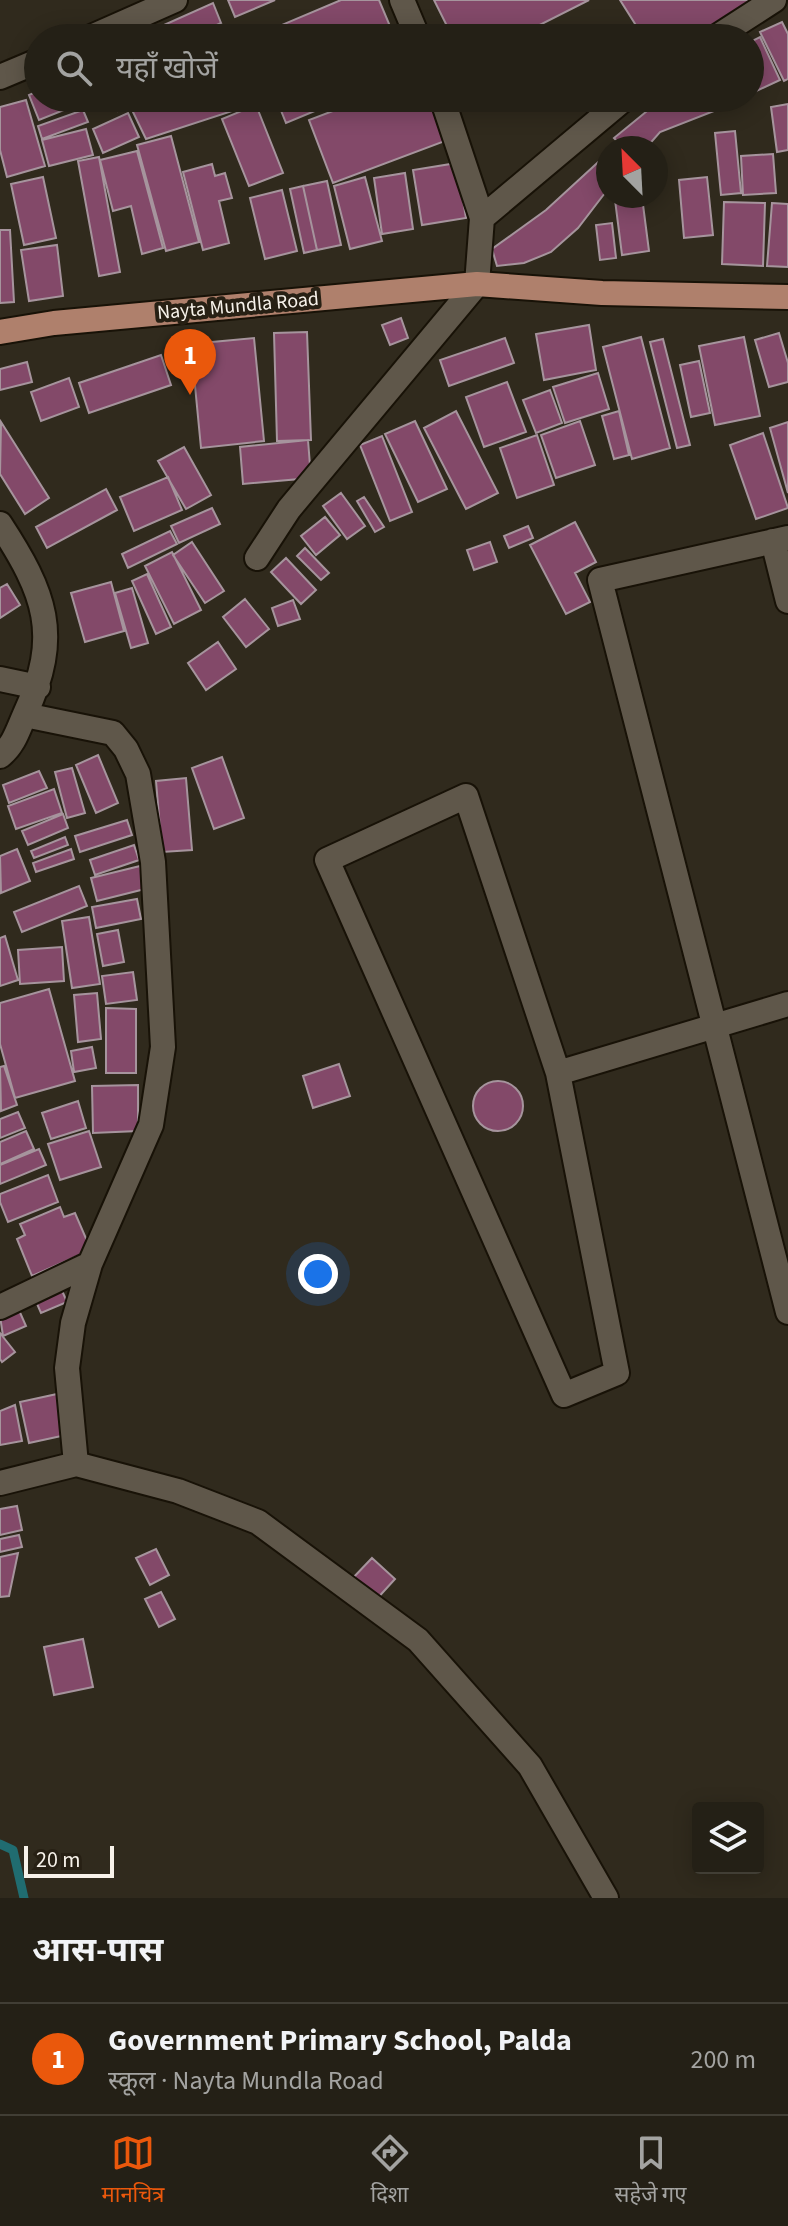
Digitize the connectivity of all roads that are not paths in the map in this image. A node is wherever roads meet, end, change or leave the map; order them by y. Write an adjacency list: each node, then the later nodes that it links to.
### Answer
1 (175, 0): 4 (street)
2 (402, 0): 5 (street)
3 (774, 0): 6 (street)
4 (121, 24)
5 (412, 24)
6 (737, 24)
7 (24, 67): 8 (street)
8 (0, 77)
9 (447, 112): 11 (street)
10 (608, 112): 11 (street)
11 (482, 218): 12 (street)
12 (477, 284): 13 (main road, Nayta Mundla Road); 14 (main road, Nayta Mundla Road); 17 (street)
13 (788, 297)
14 (0, 332)
15 (0, 524): 20 (street)
16 (781, 540): 18 (street); 24 (street)
17 (257, 558)
18 (788, 601)
19 (0, 679): 20 (street)
20 (40, 679): 21 (street)
21 (25, 715): 22 (street); 26 (street)
22 (0, 756)
23 (788, 1004): 24 (street)
24 (714, 1026): 25 (street); 28 (street)
25 (558, 1073): 25 (street)
26 (90, 1264): 27 (street); 29 (street)
27 (0, 1307)
28 (788, 1312)
29 (76, 1464): 30 (street); 31 (street)
30 (0, 1483)
31 (606, 1898)

